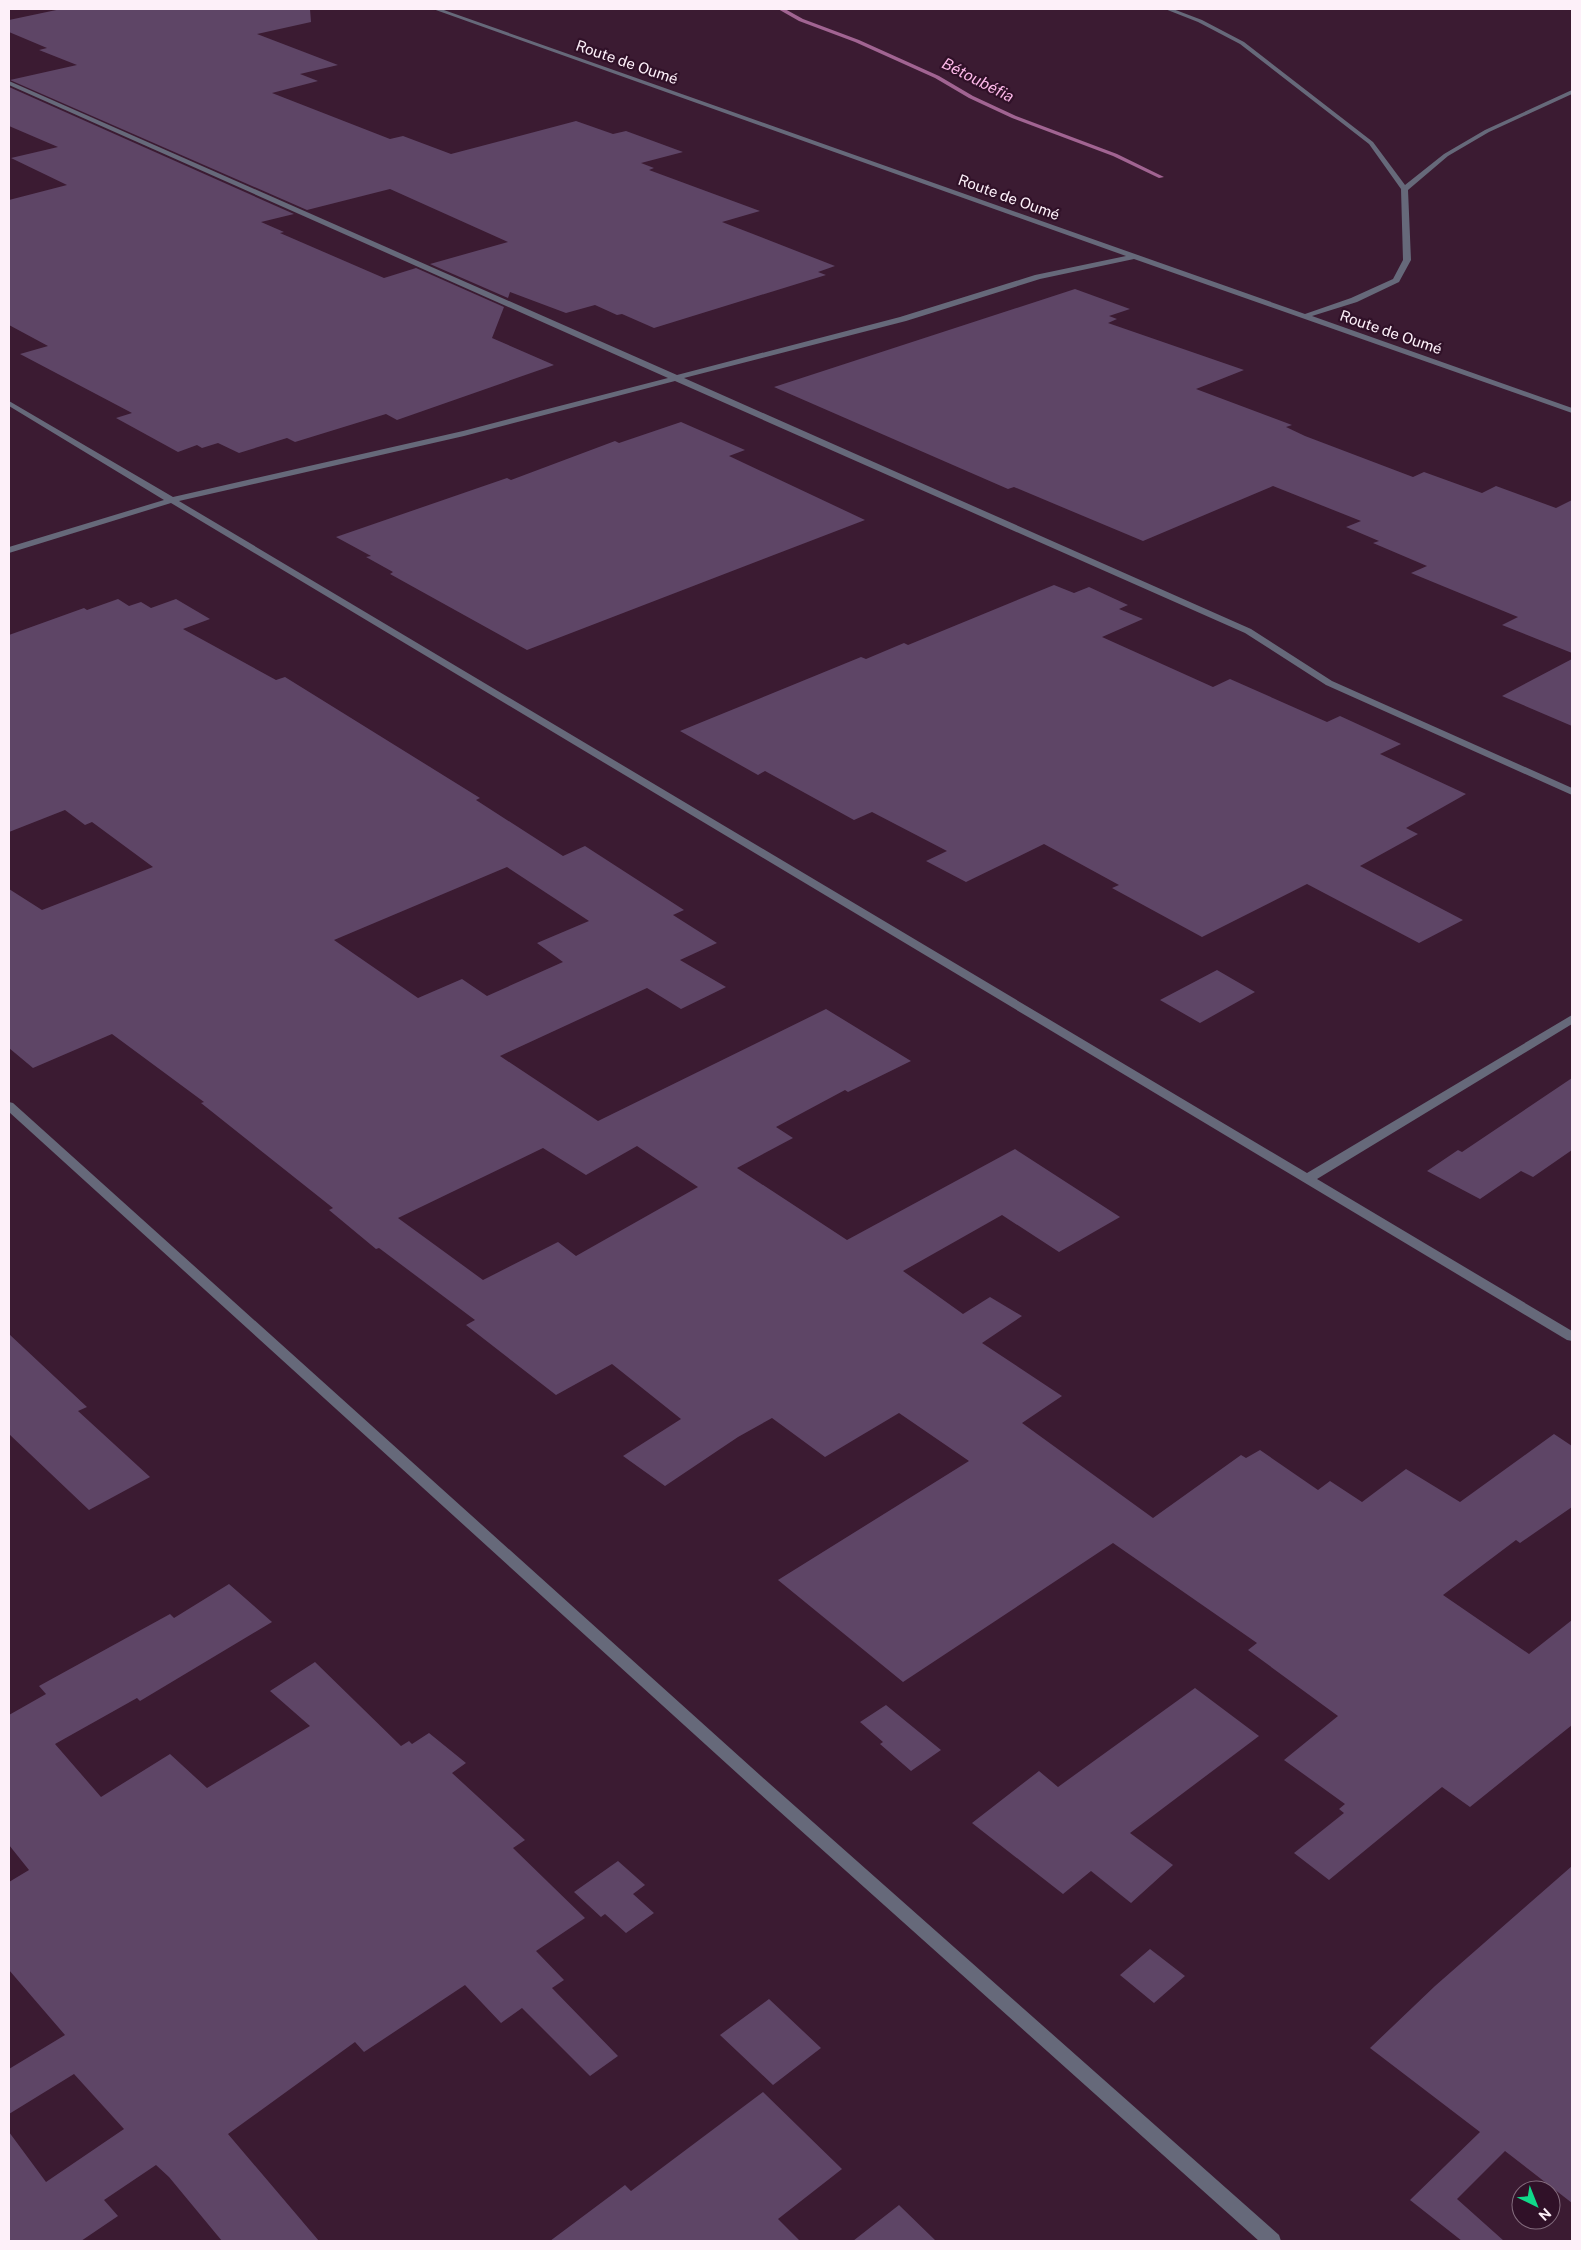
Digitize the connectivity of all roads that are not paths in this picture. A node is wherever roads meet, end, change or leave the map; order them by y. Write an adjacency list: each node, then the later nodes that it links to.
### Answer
1 (436, 9): 6 (street, Route de Oumé)
2 (1168, 9): 5 (street)
3 (9, 83): 8 (street)
4 (1572, 92): 5 (street)
5 (1404, 190): 7 (street)
6 (1136, 256): 7 (street, Route de Oumé); 8 (street)
7 (1306, 316): 10 (street, Route de Oumé)
8 (677, 378): 11 (street); 13 (street)
9 (9, 403): 11 (street)
10 (1572, 411)
11 (172, 500): 12 (street); 16 (street)
12 (9, 550)
13 (1572, 792)
14 (1572, 1019): 16 (street)
15 (9, 1106): 18 (street)
16 (1308, 1179): 17 (street)
17 (1572, 1337)
18 (1272, 2241)

